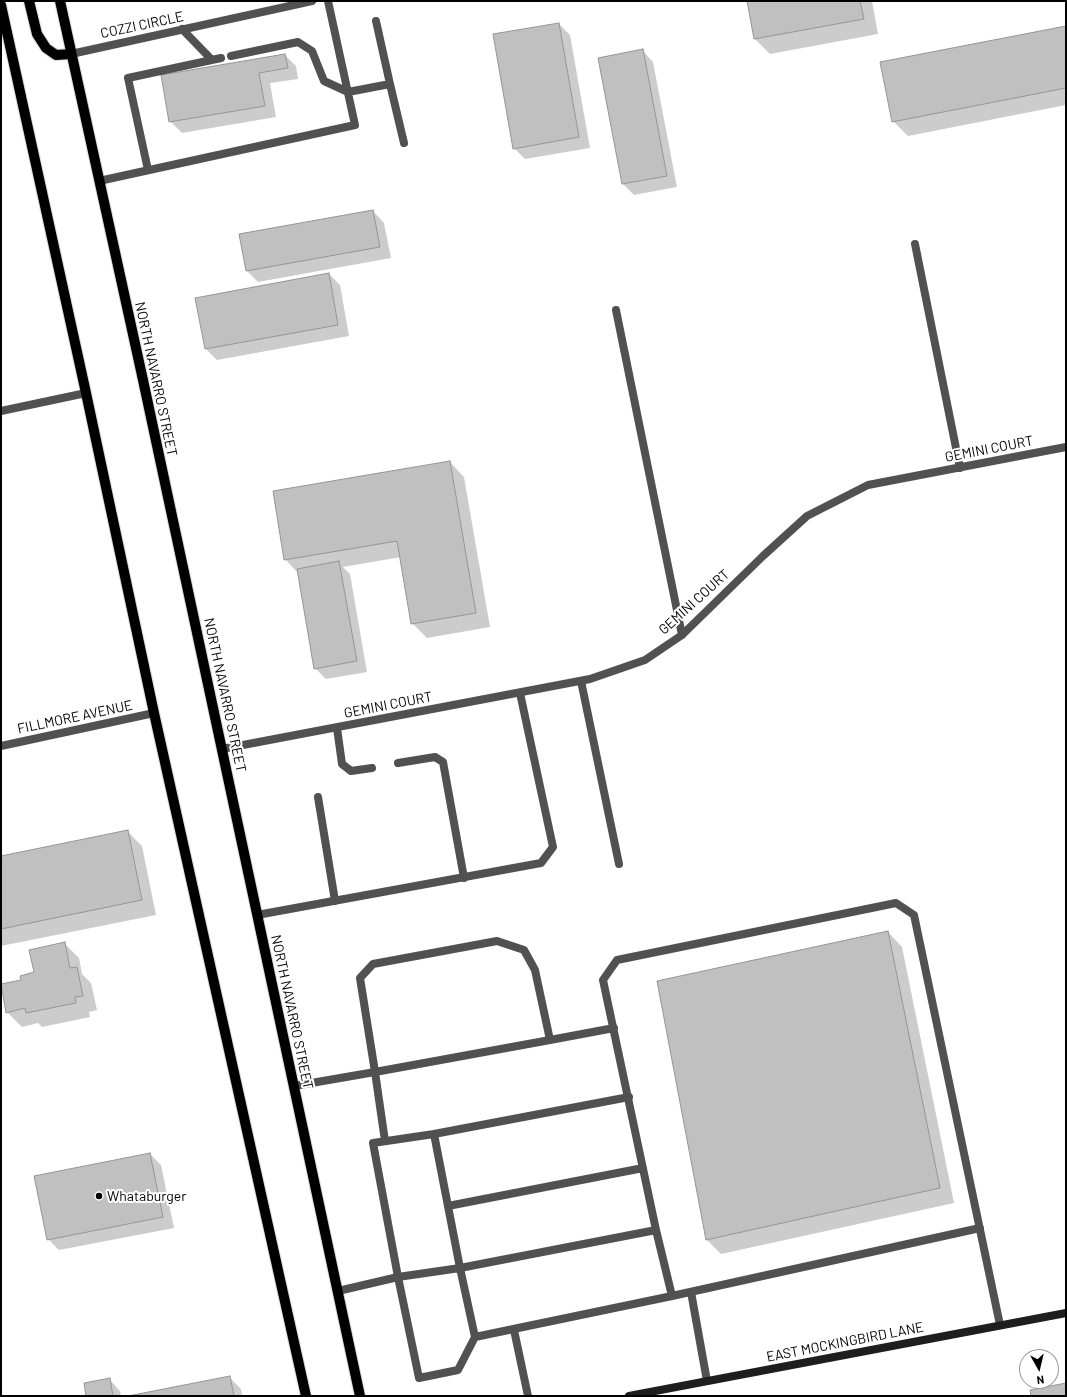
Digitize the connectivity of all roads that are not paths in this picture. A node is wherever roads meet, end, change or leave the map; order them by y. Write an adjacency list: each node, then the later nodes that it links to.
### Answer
1 (29, 1): 8 (main road)
2 (60, 1): 8 (main road, NORTH NAVARRO STREET)
3 (312, 1): 7 (street, COZZI CIRCLE)
4 (328, 1): 13 (street)
5 (1, 5): 19 (main road)
6 (376, 21): 12 (street)
7 (182, 29): 8 (street, COZZI CIRCLE); 11 (street)
8 (71, 54): 16 (main road, NORTH NAVARRO STREET)
9 (231, 56): 13 (street)
10 (221, 58): 11 (street)
11 (212, 60): 15 (street)
12 (390, 84): 13 (street); 14 (street)
13 (348, 92): 15 (street)
14 (404, 143)
15 (148, 170): 16 (street)
16 (99, 181): 29 (main road, NORTH NAVARRO STREET)
17 (915, 244): 22 (street)
18 (616, 310): 23 (street)
19 (86, 392): 20 (street); 26 (main road)
20 (1, 411)
21 (1066, 447): 22 (street, GEMINI COURT)
22 (960, 468): 23 (street, GEMINI COURT)
23 (682, 635): 24 (street, GEMINI COURT)
24 (580, 681): 25 (street, GEMINI COURT); 33 (street)
25 (520, 692): 27 (street, GEMINI COURT); 34 (street)
26 (154, 713): 28 (street, FILLMORE AVENUE); 58 (main road)
27 (337, 728): 29 (street, GEMINI COURT); 31 (street)
28 (1, 746)
29 (222, 750): 36 (main road, NORTH NAVARRO STREET)
30 (398, 763): 34 (street)
31 (372, 768)
32 (318, 797): 35 (street)
33 (619, 864)
34 (464, 878): 35 (street)
35 (335, 901): 36 (street)
36 (258, 915): 40 (main road, NORTH NAVARRO STREET)
37 (614, 1028): 38 (street); 41 (street); 46 (street)
38 (550, 1040): 39 (street); 39 (street)
39 (374, 1072): 40 (street); 43 (street)
40 (294, 1086): 50 (main road, NORTH NAVARRO STREET)
41 (629, 1097): 42 (street); 44 (street)
42 (434, 1134): 43 (street); 45 (street)
43 (385, 1141): 49 (street)
44 (643, 1168): 45 (street); 47 (street)
45 (448, 1206): 48 (street)
46 (980, 1228): 51 (street); 54 (street)
47 (656, 1230): 48 (street); 52 (street)
48 (460, 1268): 49 (street); 56 (street)
49 (398, 1277): 50 (street); 56 (street)
50 (338, 1291): 59 (main road, NORTH NAVARRO STREET)
51 (691, 1292): 52 (street); 57 (street)
52 (672, 1296): 55 (street)
53 (1066, 1313): 54 (main road, EAST MOCKINGBIRD LANE)
54 (1000, 1325): 57 (main road, EAST MOCKINGBIRD LANE)
55 (514, 1330): 56 (street); 60 (street)
56 (475, 1337)
57 (707, 1381): 61 (main road, EAST MOCKINGBIRD LANE)
58 (306, 1396)
59 (360, 1396)
60 (528, 1396)
61 (629, 1396)

